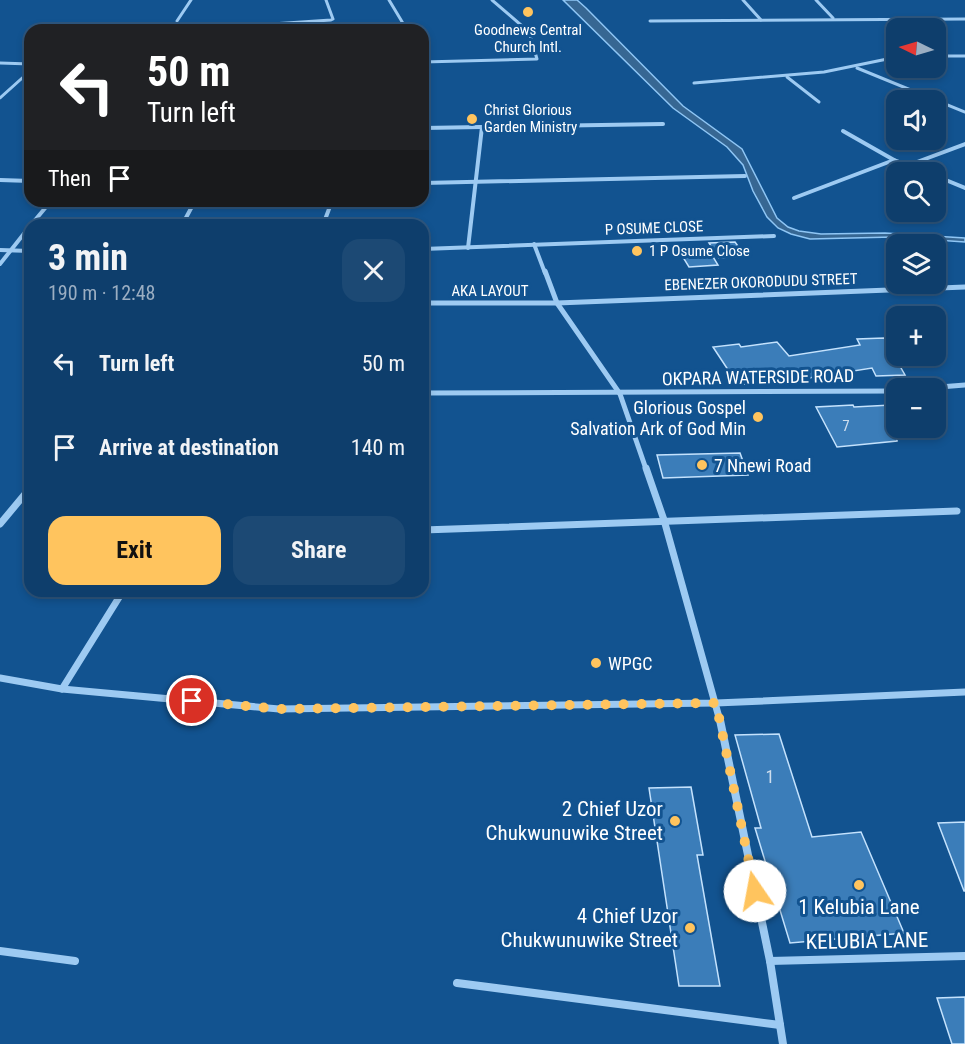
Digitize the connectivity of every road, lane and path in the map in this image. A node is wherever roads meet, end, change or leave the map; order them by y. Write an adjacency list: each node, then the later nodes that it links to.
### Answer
1 (191, 0): 10 (street)
2 (326, 0): 12 (street)
3 (389, 0): 13 (street)
4 (492, 0): 17 (street)
5 (743, 0): 9 (street)
6 (816, 0): 7 (street)
7 (833, 18): 8 (street); 9 (street)
8 (965, 19)
9 (761, 20): 11 (street)
10 (177, 21)
11 (650, 21)
12 (272, 24)
13 (403, 24)
14 (946, 56): 15 (street)
15 (965, 56)
16 (886, 60): 20 (street)
17 (429, 62)
18 (0, 63): 19 (street)
19 (24, 64)
20 (855, 68): 22 (street); 26 (street)
21 (24, 76): 24 (street)
22 (787, 77): 23 (street); 25 (street)
23 (694, 83)
24 (0, 98)
25 (819, 102)
26 (965, 112)
27 (663, 124): 28 (street)
28 (483, 127): 29 (street); 40 (street)
29 (429, 128)
30 (843, 130): 32 (street)
31 (965, 144): 34 (street)
32 (894, 160): 33 (street); 42 (street)
33 (900, 162)
34 (916, 162)
35 (745, 176): 40 (street)
36 (0, 180): 38 (street)
37 (946, 180): 41 (street)
38 (24, 181)
39 (429, 183): 40 (street)
40 (475, 183): 48 (street)
41 (965, 188)
42 (794, 198)
43 (46, 207): 44 (street)
44 (35, 219)
45 (24, 232): 51 (street)
46 (774, 236): 47 (street, P OSUME CLOSE)
47 (534, 244): 48 (street, P OSUME CLOSE); 56 (street)
48 (468, 248): 49 (street, P OSUME CLOSE)
49 (429, 249)
50 (0, 250): 51 (street)
51 (9, 250): 52 (street); 53 (street)
52 (24, 251)
53 (0, 264)
54 (965, 286): 56 (street, EBENEZER OKORODUDU STREET)
55 (429, 303): 56 (street, AKA LAYOUT)
56 (557, 303): 61 (street)
57 (965, 385): 58 (street)
58 (946, 386)
59 (886, 391): 61 (street, OKPARA WATERSIDE ROAD)
60 (429, 393): 61 (street, OKPARA WATERSIDE ROAD)
61 (620, 393): 64 (street)
62 (24, 495): 65 (street)
63 (957, 511): 64 (street)
64 (664, 520): 66 (street); 71 (street)
65 (0, 524)
66 (429, 530)
67 (119, 597): 69 (street)
68 (0, 678): 69 (street)
69 (62, 689): 71 (street)
70 (965, 692): 71 (street)
71 (716, 703): 75 (street)
72 (0, 951): 74 (street)
73 (965, 956): 75 (street, KELUBIA LANE)
74 (75, 961)
75 (770, 961): 77 (street)
76 (457, 983): 77 (street)
77 (780, 1025): 78 (street)
78 (783, 1044)

